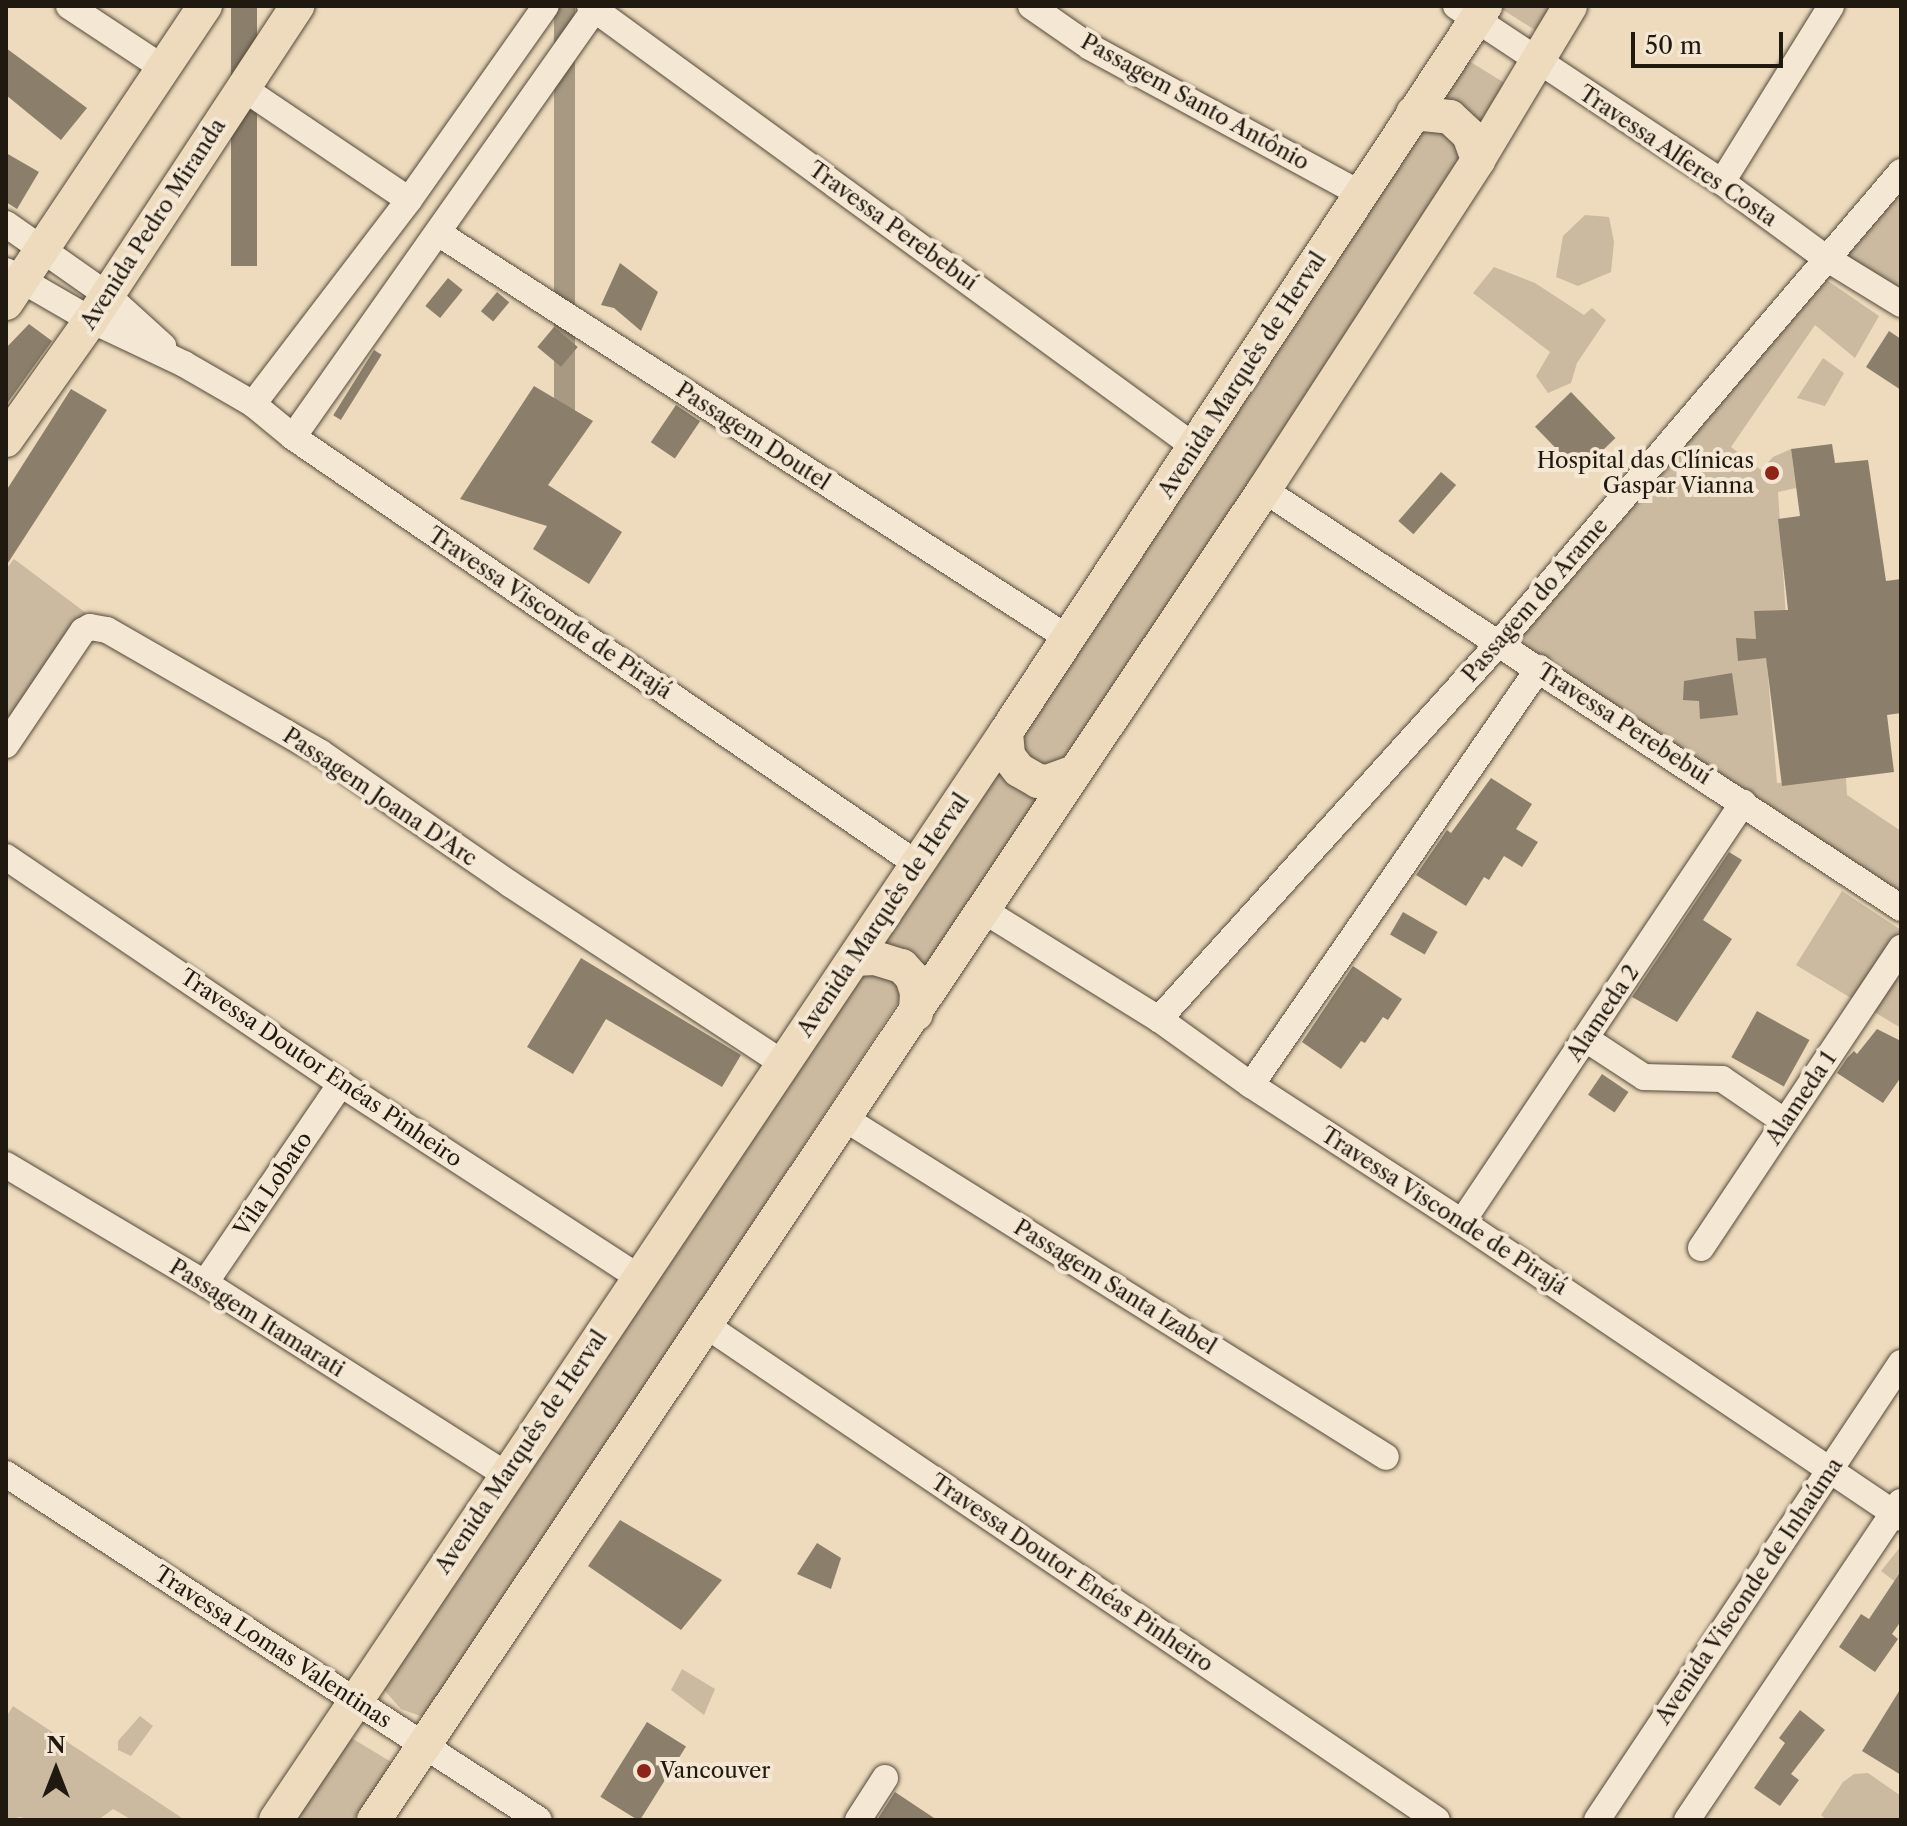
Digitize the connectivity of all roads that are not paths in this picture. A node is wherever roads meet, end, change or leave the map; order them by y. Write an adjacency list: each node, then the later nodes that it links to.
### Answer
1 (69, 6): 11 (street)
2 (205, 6): 11 (main road)
3 (297, 6): 12 (main road, Avenida Pedro Miranda)
4 (546, 6): 18 (street)
5 (1031, 6): 17 (street, Passagem Santo Antônio)
6 (1570, 6): 10 (main road)
7 (1831, 6): 16 (street)
8 (594, 7): 20 (street); 29 (street, Travessa Perebebuí)
9 (1472, 11): 10 (street, Travessa Alferes Costa); 13 (main road, Avenida Marquês de Herval)
10 (1536, 61): 14 (main road); 16 (street, Travessa Alferes Costa)
11 (163, 68): 21 (main road)
12 (243, 88): 18 (street); 25 (main road, Avenida Pedro Miranda)
13 (1413, 113): 14 (main road); 17 (main road, Avenida Marquês de Herval)
14 (1478, 160): 30 (main road)
15 (1901, 172): 22 (street, Passagem do Arame)
16 (1722, 182): 22 (street, Travessa Alferes Costa)
17 (1361, 194): 29 (main road, Avenida Marquês de Herval)
18 (409, 200): 26 (street)
19 (6, 224): 21 (street, Travessa Visconde de Pirajá)
20 (438, 233): 27 (street); 31 (street, Passagem Doutel)
21 (43, 248): 23 (main road); 25 (street, Travessa Visconde de Pirajá)
22 (1826, 258): 24 (street, Travessa Alferes Costa); 32 (street, Passagem do Arame)
23 (11, 285): 25 (street, Travessa Visconde de Pirajá)
24 (1901, 304)
25 (99, 307): 26 (street, Travessa Visconde de Pirajá); 28 (main road, Avenida Pedro Miranda)
26 (253, 404): 27 (street, Travessa Visconde de Pirajá)
27 (293, 437): 39 (street, Travessa Visconde de Pirajá)
28 (6, 440)
29 (1195, 447): 31 (main road, Avenida Marquês de Herval)
30 (1264, 490): 32 (street, Travessa Perebebuí); 36 (main road)
31 (1068, 638): 34 (main road, Avenida Marquês de Herval)
32 (1500, 642): 33 (street, Travessa Perebebuí); 45 (street, Passagem do Arame)
33 (1539, 668): 37 (street, Travessa Perebebuí); 49 (street)
34 (1006, 732): 36 (main road); 39 (main road, Avenida Marquês de Herval)
35 (6, 745): 47 (street, Passagem Joana D'Arc)
36 (1075, 772): 41 (main road)
37 (1743, 803): 40 (street, Travessa Perebebuí); 46 (street, Alameda 2)
38 (6, 857): 48 (street, Travessa Doutor Enéas Pinheiro)
39 (917, 864): 43 (main road, Avenida Marquês de Herval)
40 (1901, 908)
41 (983, 910): 44 (main road); 45 (street, Travessa Visconde de Pirajá)
42 (1901, 948): 51 (street, Alameda 1)
43 (855, 959): 44 (main road); 47 (main road, Avenida Marquês de Herval)
44 (916, 1014): 50 (main road)
45 (1159, 1019): 49 (street, Travessa Visconde de Pirajá)
46 (1586, 1039): 51 (street); 53 (street, Alameda 2)
47 (782, 1063): 55 (main road, Avenida Marquês de Herval)
48 (341, 1084): 55 (street, Travessa Doutor Enéas Pinheiro); 56 (street, Vila Lobato)
49 (1251, 1085): 53 (street, Travessa Visconde de Pirajá)
50 (844, 1118): 57 (main road); 59 (street, Passagem Santa Izabel)
51 (1785, 1122): 54 (street, Alameda 1)
52 (6, 1165): 56 (street, Passagem Itamarati)
53 (1462, 1222): 60 (street, Travessa Visconde de Pirajá)
54 (1701, 1248)
55 (638, 1277): 61 (main road, Avenida Marquês de Herval)
56 (205, 1283): 61 (street, Passagem Itamarati)
57 (707, 1326): 65 (main road); 71 (street, Travessa Doutor Enéas Pinheiro)
58 (1901, 1363): 60 (street, Avenida Visconde de Inhaúma)
59 (1386, 1457)
60 (1829, 1469): 63 (street, Travessa Visconde de Pirajá); 72 (street, Avenida Visconde de Inhaúma)
61 (506, 1475): 64 (main road, Avenida Marquês de Herval)
62 (8, 1479): 64 (street, Travessa Lomas Valentinas)
63 (1898, 1511): 73 (street)
64 (357, 1701): 65 (street, Travessa Lomas Valentinas); 67 (main road, Avenida Marquês de Herval)
65 (426, 1744): 68 (main road); 69 (street, Travessa Lomas Valentinas)
66 (885, 1778): 70 (street)
67 (276, 1820)
68 (374, 1820)
69 (539, 1820)
70 (858, 1820)
71 (1437, 1820)
72 (1597, 1820)
73 (1687, 1820)

